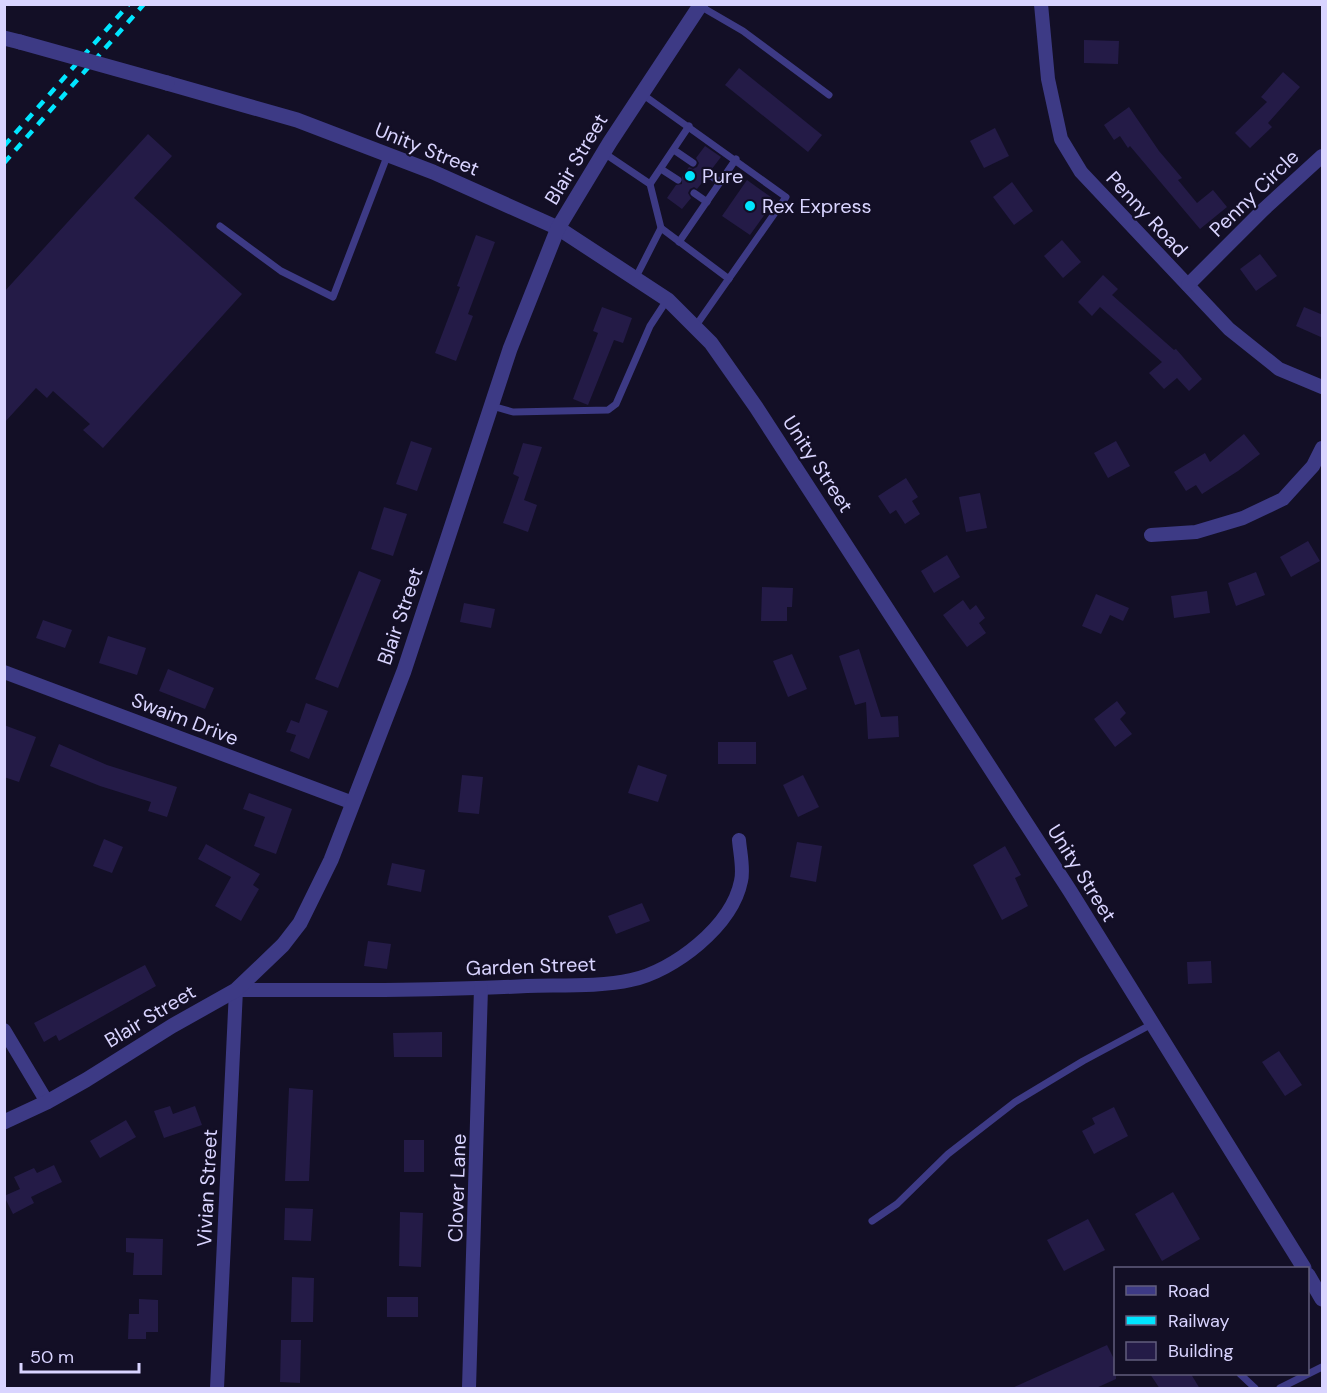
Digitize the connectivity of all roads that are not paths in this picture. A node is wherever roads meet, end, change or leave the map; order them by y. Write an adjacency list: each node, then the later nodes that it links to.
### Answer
1 (1041, 4): 26 (street, Penny Road)
2 (700, 5): 4 (street, Blair Street); 5 (lane)
3 (4, 38): 9 (street, Unity Street, bridge)
4 (642, 93): 6 (lane); 8 (street, Blair Street)
5 (829, 95)
6 (689, 126): 7 (lane); 11 (lane)
7 (674, 150): 12 (lane); 13 (lane)
8 (603, 153): 17 (lane); 21 (street, Blair Street)
9 (388, 154): 20 (lane); 21 (street, Unity Street)
10 (1323, 156): 26 (street, Penny Circle)
11 (736, 159): 16 (lane); 25 (lane)
12 (693, 163)
13 (661, 169): 15 (lane); 17 (lane)
14 (708, 174): 16 (lane)
15 (678, 180)
16 (720, 182): 19 (lane)
17 (650, 184): 22 (lane)
18 (694, 193): 19 (lane)
19 (707, 202): 23 (lane)
20 (220, 226)
21 (558, 228): 24 (street, Unity Street); 30 (street, Blair Street)
22 (661, 228): 23 (lane); 24 (lane)
23 (679, 242): 25 (lane)
24 (635, 279): 27 (street, Unity Street)
25 (729, 279): 28 (lane)
26 (1188, 285): 29 (street, Penny Road)
27 (668, 300): 28 (street, Unity Street); 30 (lane)
28 (695, 327): 38 (street, Unity Street)
29 (1323, 387)
30 (492, 406): 34 (street, Blair Street)
31 (1323, 448): 32 (street)
32 (1151, 535)
33 (4, 672): 34 (street, Swaim Drive)
34 (353, 803): 37 (street, Blair Street)
35 (739, 840): 36 (street, Garden Street)
36 (481, 988): 37 (street, Garden Street); 50 (street, Clover Lane)
37 (236, 990): 40 (street, Blair Street); 49 (street, Vivian Street)
38 (1152, 1024): 42 (lane); 43 (street, Unity Street)
39 (4, 1030): 40 (street)
40 (47, 1102): 41 (street, Blair Street)
41 (4, 1122)
42 (872, 1221)
43 (1303, 1267)
44 (1310, 1282): 45 (street)
45 (1323, 1299)
46 (1323, 1367): 48 (lane)
47 (1241, 1375): 51 (lane)
48 (1290, 1386): 52 (lane)
49 (218, 1389)
50 (469, 1389)
51 (1255, 1389)
52 (1280, 1389)

